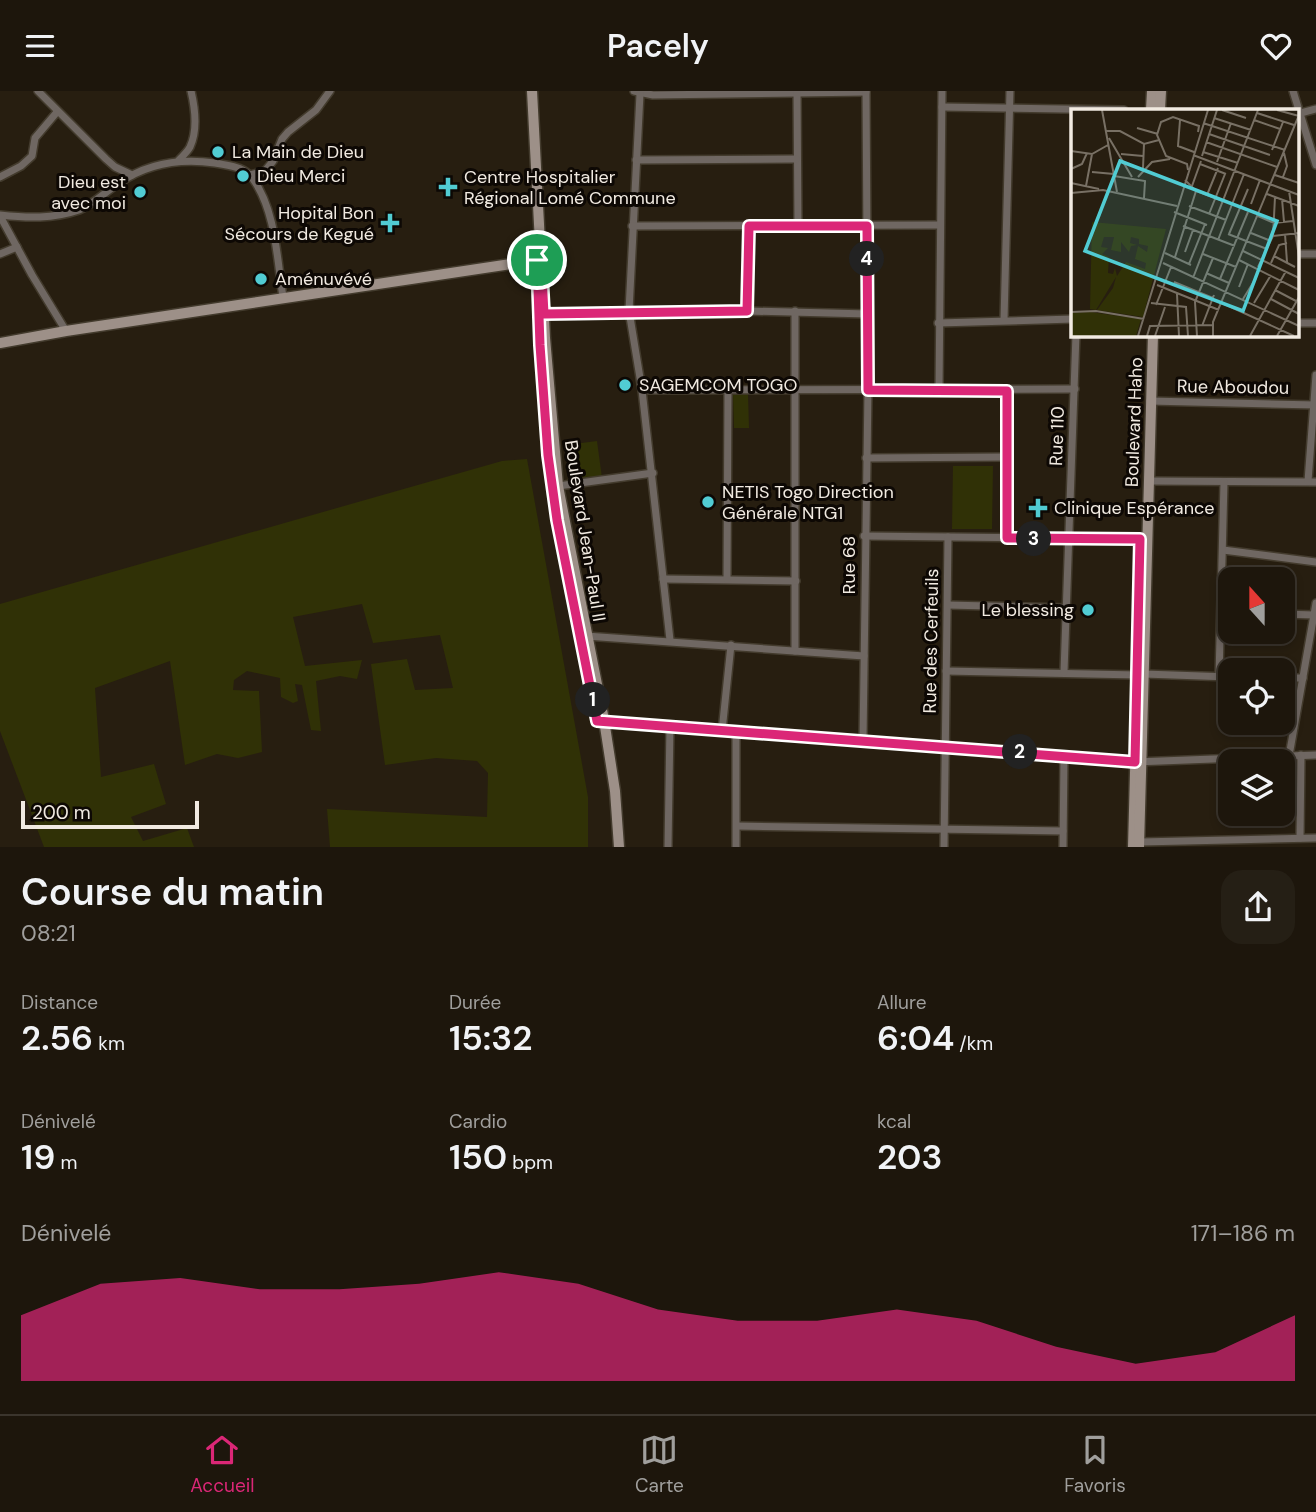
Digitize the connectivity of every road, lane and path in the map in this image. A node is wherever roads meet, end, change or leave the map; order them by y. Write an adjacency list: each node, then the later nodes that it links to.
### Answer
1 (38, 91): 21 (street)
2 (191, 91): 23 (street)
3 (330, 91): 30 (street)
4 (530, 91): 42 (main road, Boulevard Jean-Paul II)
5 (942, 91): 14 (street)
6 (1010, 91): 15 (street)
7 (1152, 91): 16 (main road)
8 (1161, 91): 17 (main road)
9 (1293, 91): 18 (street)
10 (637, 92): 11 (street); 26 (street)
11 (732, 92): 12 (street)
12 (797, 92): 13 (street); 24 (street)
13 (866, 92): 37 (street, Rue 68)
14 (942, 107): 15 (street); 33 (street)
15 (1010, 109): 20 (street); 50 (street)
16 (1151, 109)
17 (1160, 109)
18 (1298, 109)
19 (1316, 109): 22 (street)
20 (1071, 110)
21 (57, 112): 29 (street); 31 (street)
22 (1299, 114): 28 (street)
23 (190, 147): 25 (street); 27 (street)
24 (796, 159): 26 (street); 36 (street)
25 (179, 160): 27 (street); 29 (street)
26 (636, 160): 34 (street)
27 (197, 161): 30 (street)
28 (1316, 165)
29 (132, 175): 32 (street)
30 (250, 175): 43 (street)
31 (0, 177)
32 (0, 216): 38 (street)
33 (939, 225): 37 (street); 51 (street)
34 (632, 226): 35 (street); 44 (street)
35 (749, 226): 36 (street); 45 (street)
36 (798, 226): 37 (street)
37 (867, 226): 48 (street, Rue 68)
38 (18, 247): 39 (street); 54 (street)
39 (0, 254)
40 (1298, 254): 41 (street)
41 (1316, 254)
42 (539, 259): 43 (main road); 47 (main road, Boulevard Jean-Paul II)
43 (283, 297): 54 (main road)
44 (629, 311): 45 (street); 47 (street); 62 (street)
45 (747, 311): 46 (street)
46 (795, 311): 48 (street); 60 (street)
47 (541, 314): 75 (main road, Boulevard Jean-Paul II); 103 (main road, Boulevard Jean-Paul II)
48 (868, 314): 64 (street, Rue 68)
49 (1071, 319): 50 (street)
50 (1004, 320): 51 (street)
51 (938, 323): 65 (street)
52 (1298, 323): 53 (street)
53 (1316, 323)
54 (66, 331): 58 (main road)
55 (1076, 336): 61 (street, Rue 110)
56 (1146, 336): 80 (main road, Boulevard Haho)
57 (1153, 336): 67 (main road, Boulevard Haho)
58 (0, 343)
59 (1316, 375): 68 (street)
60 (795, 389): 63 (street); 64 (street); 86 (street)
61 (1074, 389): 66 (street); 79 (street, Rue 110)
62 (642, 390): 63 (street); 71 (street)
63 (728, 390): 85 (street)
64 (868, 390): 65 (street); 70 (street, Rue 68)
65 (939, 390): 66 (street)
66 (1007, 391): 69 (street)
67 (1150, 401): 68 (street, Rue Aboudou); 72 (main road, Boulevard Haho)
68 (1315, 405): 74 (street)
69 (1007, 457): 70 (street); 78 (street)
70 (866, 458): 76 (street, Rue 68)
71 (653, 473): 75 (street); 84 (street)
72 (1148, 481): 73 (street); 80 (main road, Boulevard Haho)
73 (1224, 482): 74 (street); 81 (street)
74 (1312, 482)
75 (558, 486): 92 (main road, Boulevard Jean-Paul II)
76 (864, 536): 77 (street); 96 (street, Rue 68)
77 (948, 537): 78 (street); 88 (street, Rue des Cerfeuils)
78 (1007, 538): 79 (street)
79 (1070, 539): 80 (street); 89 (street, Rue 110)
80 (1144, 539): 99 (main road, Boulevard Haho)
81 (1223, 550): 82 (street); 83 (street)
82 (1316, 562)
83 (1222, 567)
84 (663, 579): 85 (street); 93 (street)
85 (727, 579): 86 (street)
86 (796, 581): 95 (street)
87 (1316, 603): 91 (street)
88 (948, 605): 89 (street); 97 (street, Rue des Cerfeuils)
89 (1068, 608): 98 (street, Rue 110)
90 (1295, 614): 91 (street)
91 (1314, 615): 102 (street)
92 (586, 636): 93 (street); 103 (main road, Boulevard Jean-Paul II)
93 (670, 640): 94 (street)
94 (731, 645): 95 (street); 105 (street)
95 (795, 651): 96 (street)
96 (864, 656): 107 (street, Rue 68)
97 (946, 671): 98 (street); 108 (street, Rue des Cerfeuils)
98 (1064, 672): 99 (street)
99 (1141, 674): 100 (street); 115 (main road, Boulevard Haho)
100 (1218, 677)
101 (1295, 678): 102 (street)
102 (1303, 678): 109 (street)
103 (601, 721): 104 (street); 122 (main road, Boulevard Jean-Paul II); 123 (main road, Boulevard Jean-Paul II)
104 (670, 726): 105 (street); 124 (street)
105 (722, 731): 106 (street)
106 (736, 732): 107 (street); 116 (street)
107 (863, 740): 108 (street)
108 (944, 746): 112 (street); 117 (street, Rue des Cerfeuils)
109 (1290, 749)
110 (1301, 755): 111 (street); 113 (street); 119 (street)
111 (1316, 755)
112 (1064, 756): 115 (street); 118 (street)
113 (1295, 756)
114 (1218, 759): 115 (street)
115 (1139, 762): 121 (main road, Boulevard Haho)
116 (737, 826): 117 (street); 125 (street)
117 (944, 828): 118 (street); 126 (street, Rue des Cerfeuils)
118 (1063, 831): 127 (street)
119 (1300, 838): 120 (street); 121 (street)
120 (1316, 838)
121 (1137, 845)
122 (612, 847)
123 (619, 847)
124 (668, 847)
125 (736, 847)
126 (944, 847)
127 (1063, 847)

